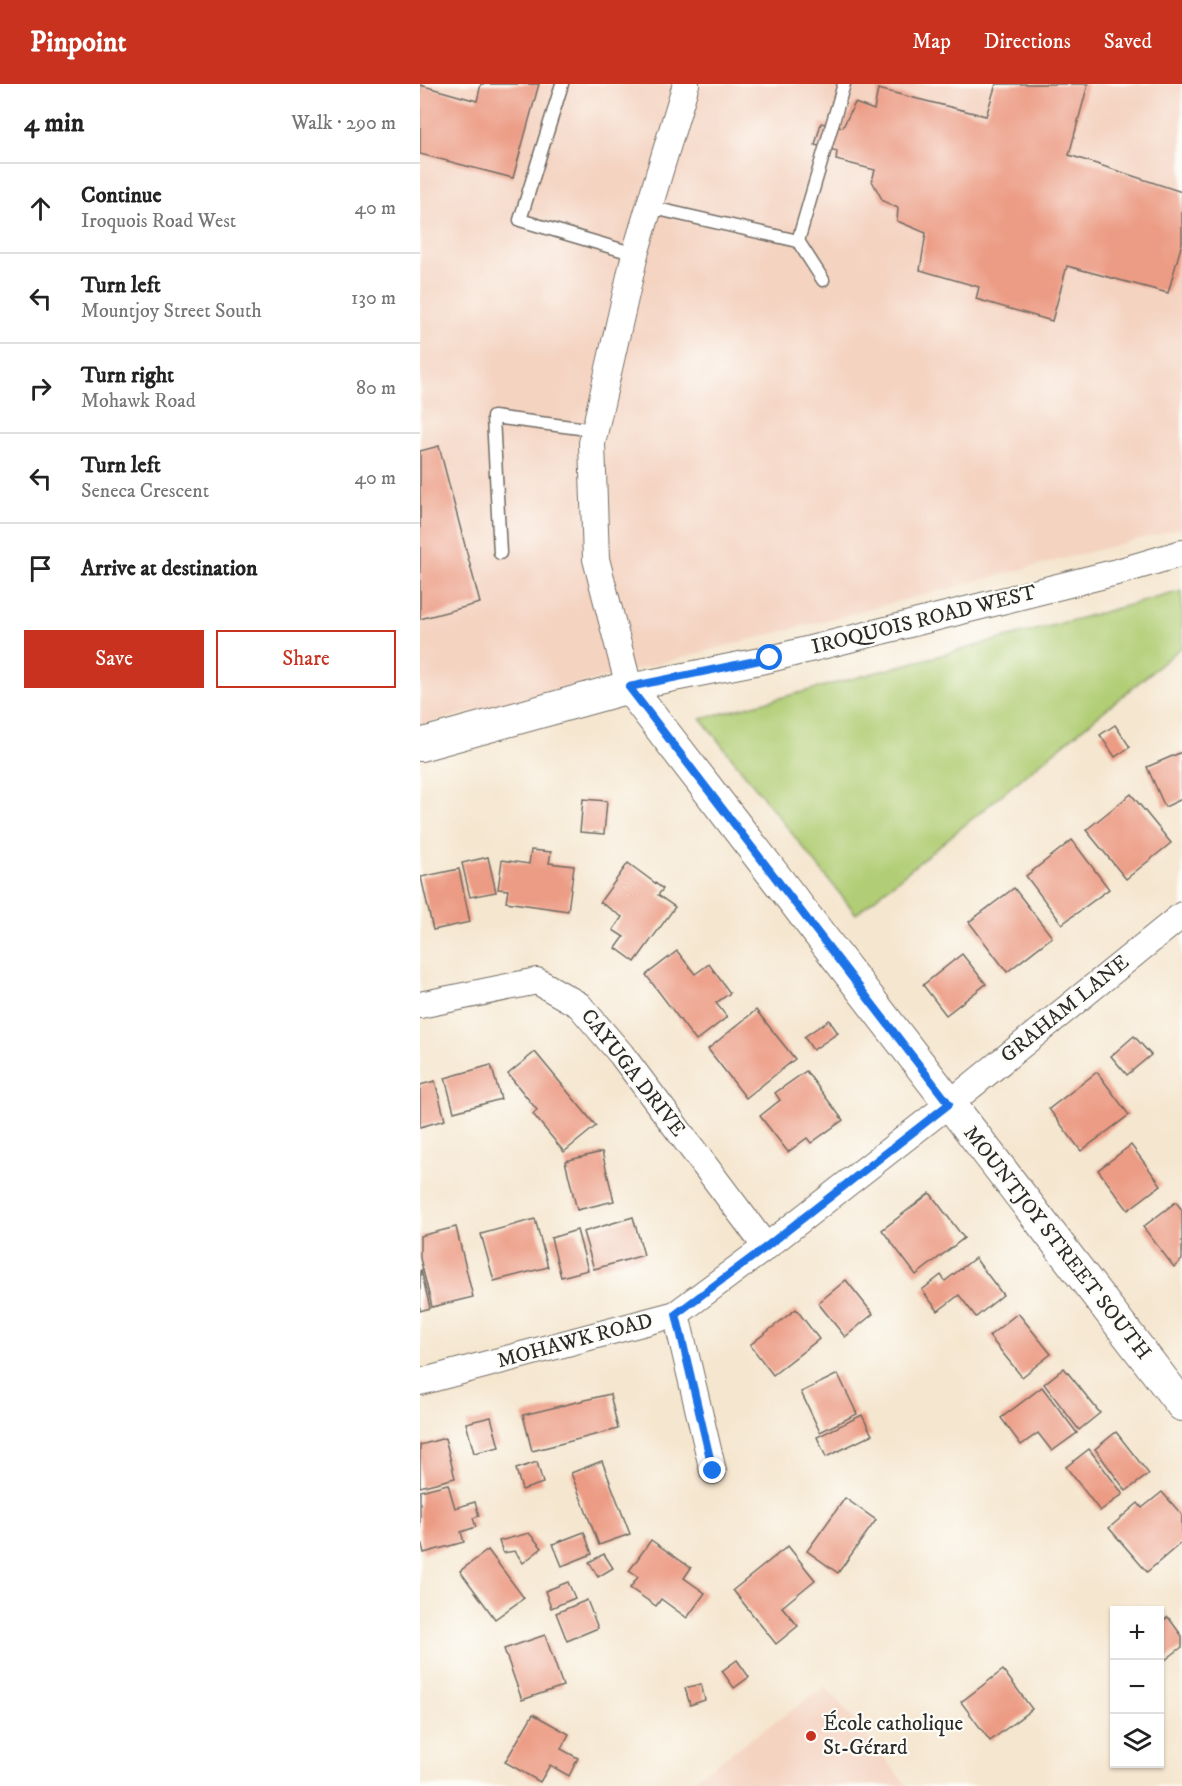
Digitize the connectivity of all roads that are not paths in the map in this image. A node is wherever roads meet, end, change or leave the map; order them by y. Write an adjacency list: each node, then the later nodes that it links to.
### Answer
1 (562, 84): 6 (lane)
2 (686, 84): 4 (street, MOUNTJOY STREET SOUTH)
3 (844, 84): 5 (lane)
4 (649, 207): 5 (lane); 6 (street, MOUNTJOY STREET SOUTH)
5 (798, 241): 7 (lane)
6 (635, 254): 8 (street, MOUNTJOY STREET SOUTH)
7 (824, 280)
8 (595, 430): 9 (lane); 11 (street, MOUNTJOY STREET SOUTH)
9 (500, 553)
10 (1182, 553): 11 (street, IROQUOIS ROAD WEST)
11 (629, 687): 12 (street); 15 (street, MOUNTJOY STREET SOUTH)
12 (420, 745)
13 (1182, 915): 15 (street, GRAHAM LANE)
14 (420, 1005): 16 (street, CAYUGA DRIVE)
15 (949, 1104): 16 (street, MOHAWK ROAD); 19 (street, MOUNTJOY STREET SOUTH)
16 (766, 1247): 17 (street, MOHAWK ROAD)
17 (676, 1314): 18 (street, MOHAWK ROAD); 20 (street)
18 (420, 1382)
19 (1182, 1405)
20 (713, 1471)

